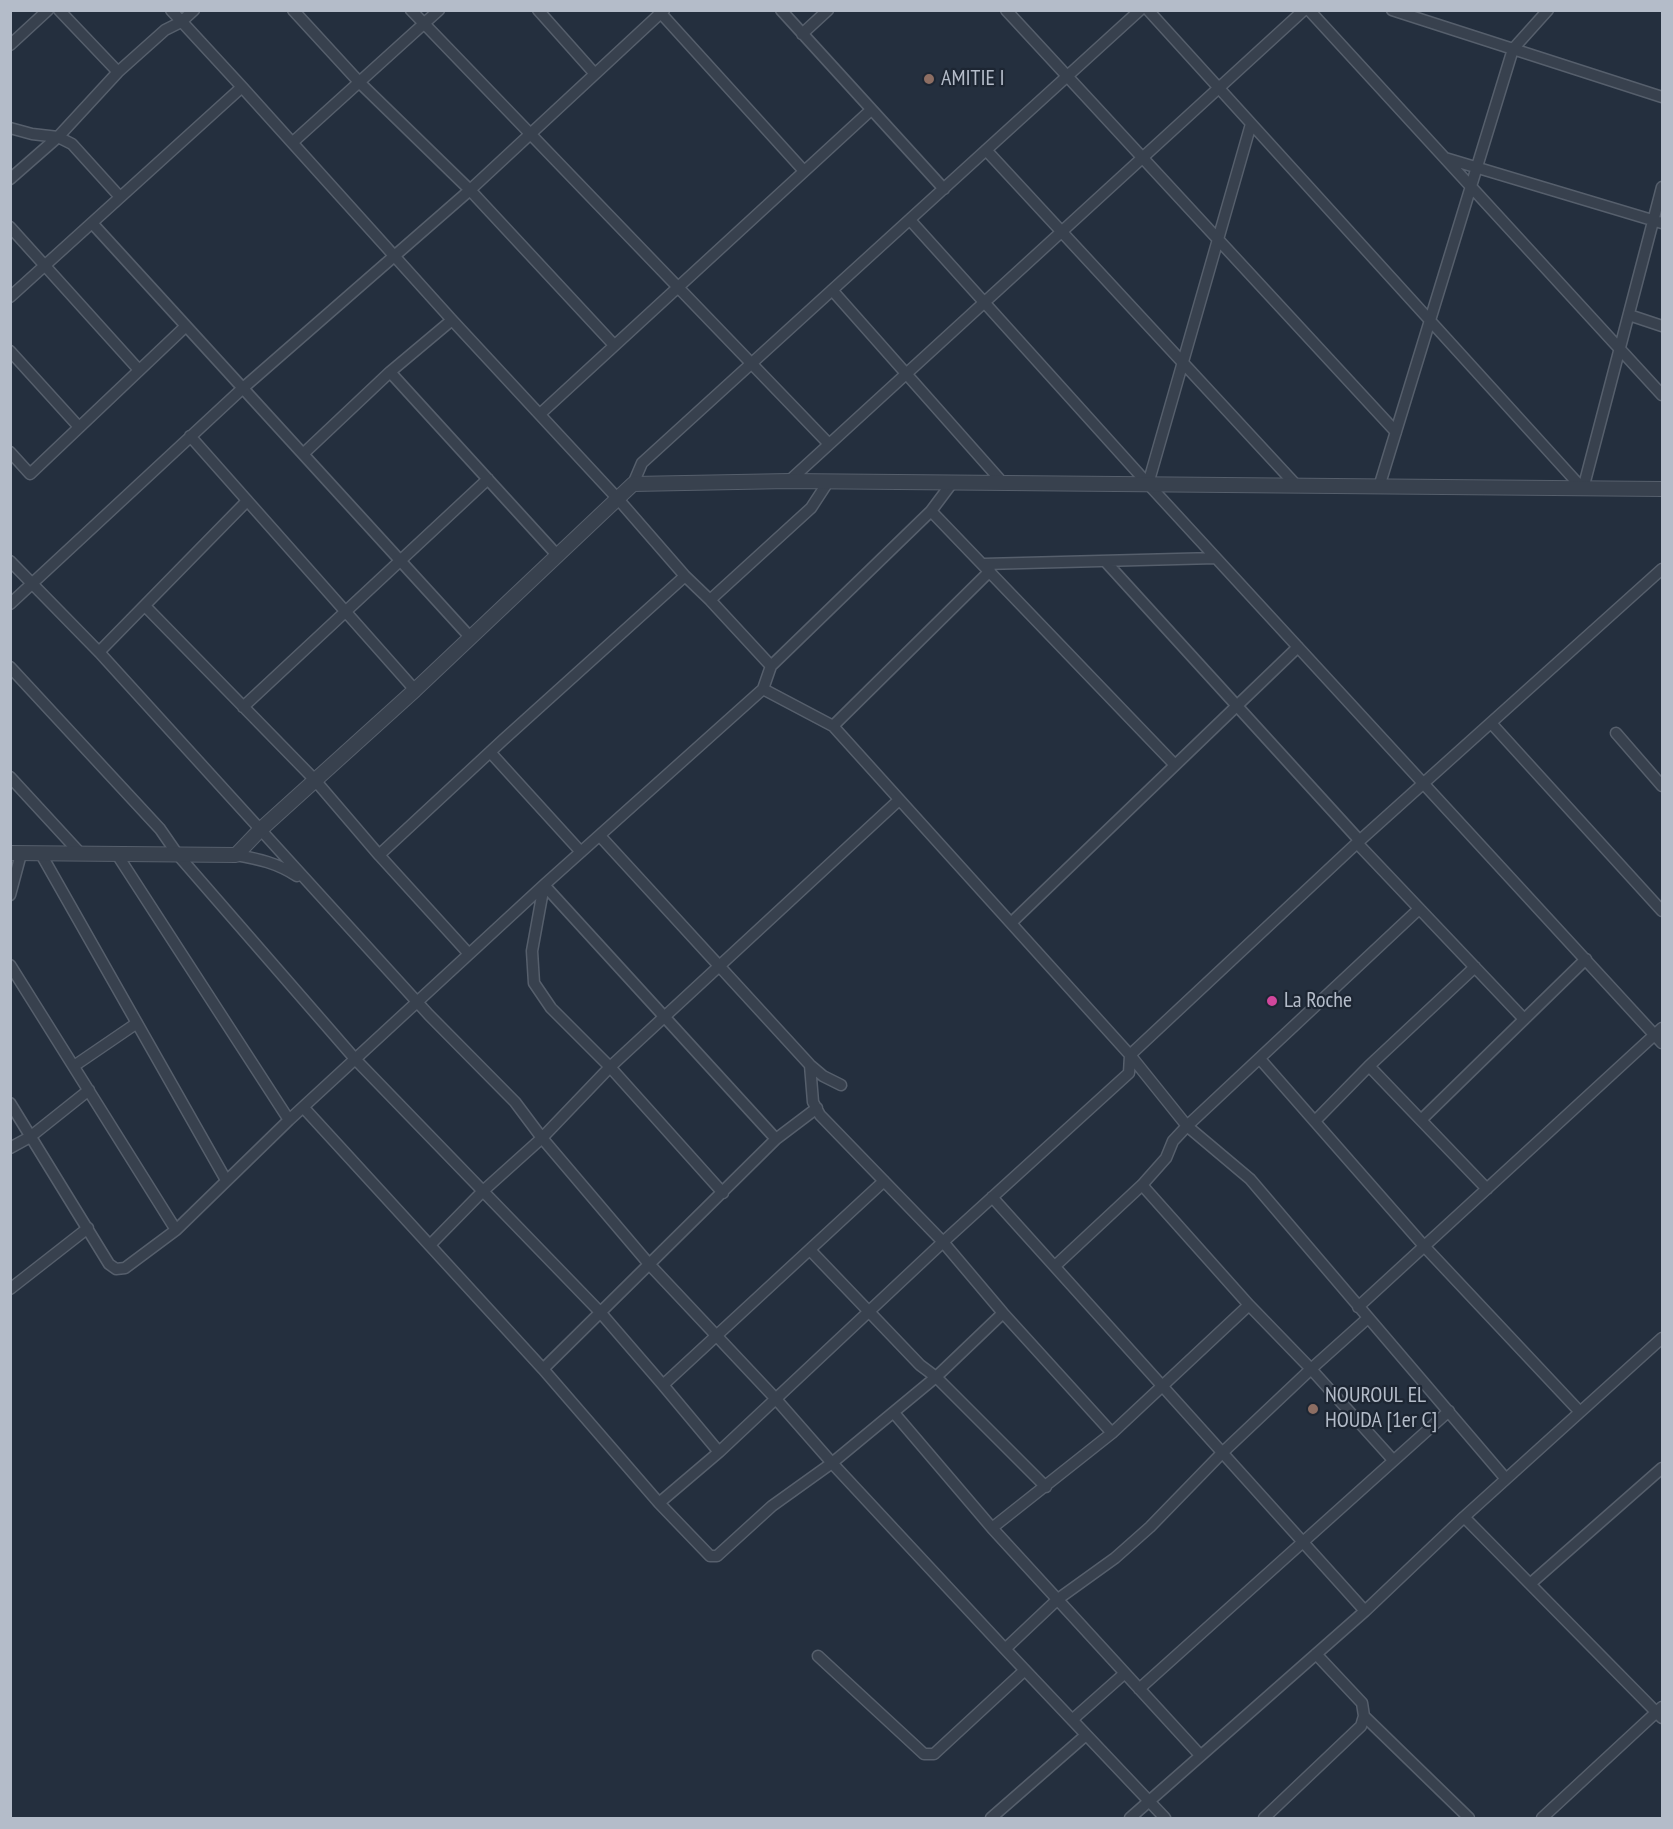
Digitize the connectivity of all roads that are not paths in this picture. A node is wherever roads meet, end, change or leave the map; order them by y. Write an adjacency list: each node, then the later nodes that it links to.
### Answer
1 (48, 10): 22 (street)
2 (59, 10): 24 (street)
3 (171, 10): 19 (street)
4 (194, 10): 19 (street)
5 (293, 10): 27 (street)
6 (411, 10): 20 (street)
7 (440, 10): 20 (street)
8 (538, 10): 25 (street)
9 (781, 10): 21 (street)
10 (828, 10): 21 (street)
11 (1006, 10): 26 (street)
12 (1140, 10): 26 (street)
13 (1148, 10): 29 (street)
14 (1304, 10): 29 (street)
15 (1309, 10): 39 (street)
16 (1392, 10): 23 (street)
17 (1548, 10): 23 (street)
18 (661, 12): 25 (street); 41 (street)
19 (181, 22): 24 (street); 28 (street)
20 (424, 24): 27 (street); 34 (street)
21 (802, 34): 31 (street)
22 (10, 45)
23 (1512, 49): 30 (street); 40 (street)
24 (118, 72): 35 (street)
25 (595, 74): 34 (street)
26 (1067, 76): 37 (street); 38 (street)
27 (360, 83): 36 (street); 46 (street)
28 (242, 87): 36 (street); 47 (street)
29 (1219, 88): 32 (street); 38 (street)
30 (1662, 97)
31 (871, 110): 41 (street); 45 (street)
32 (1251, 124): 53 (street); 62 (street)
33 (10, 128): 35 (street)
34 (530, 133): 46 (street); 56 (street)
35 (58, 137): 42 (street); 47 (street)
36 (293, 142): 54 (street)
37 (986, 150): 45 (street); 52 (street)
38 (1143, 158): 52 (street); 53 (street)
39 (1444, 158): 40 (street); 43 (street)
40 (1477, 167): 43 (street); 49 (street)
41 (804, 171): 56 (street)
42 (10, 179)
43 (1471, 187): 62 (street); 66 (street)
44 (1662, 187): 49 (street)
45 (944, 189): 48 (street)
46 (470, 190): 54 (street); 65 (street)
47 (120, 197): 50 (street)
48 (910, 220): 57 (street); 59 (street)
49 (1658, 222): 60 (street)
50 (92, 223): 55 (street); 63 (street)
51 (10, 227): 55 (street)
52 (1062, 232): 59 (street); 68 (street)
53 (1218, 240): 68 (street); 77 (street)
54 (395, 257): 61 (street); 73 (street)
55 (46, 265): 58 (street); 70 (street)
56 (678, 287): 65 (street); 69 (street)
57 (832, 290): 69 (street); 72 (street)
58 (10, 297)
59 (984, 302): 72 (street); 88 (street)
60 (1629, 315): 64 (street); 66 (street)
61 (452, 320): 71 (street); 75 (street)
62 (1430, 321): 77 (street); 91 (street)
63 (186, 326): 70 (street); 73 (street)
64 (1662, 326)
65 (614, 345): 75 (street)
66 (1620, 349): 74 (street); 91 (street)
67 (10, 351): 76 (street)
68 (1183, 363): 88 (street); 89 (street)
69 (751, 364): 79 (street); 87 (street)
70 (139, 370): 76 (street)
71 (390, 372): 81 (street); 82 (street)
72 (906, 374): 79 (street); 86 (street)
73 (243, 388): 78 (street); 81 (street)
74 (1662, 395)
75 (540, 414): 93 (street)
76 (79, 427): 80 (street)
77 (1396, 432): 90 (street)
78 (190, 436): 94 (street); 104 (street)
79 (829, 444): 83 (street)
80 (10, 452)
81 (303, 454): 99 (street)
82 (488, 479): 96 (street); 99 (street)
83 (789, 481): 84 (street); 87 (street)
84 (828, 482): 85 (street); 105 (street)
85 (952, 483): 86 (street); 95 (street)
86 (1003, 483): 88 (street)
87 (633, 484): 93 (street)
88 (1148, 484): 89 (street); 97 (street)
89 (1297, 486): 90 (street)
90 (1380, 487): 91 (street)
91 (1583, 489): 92 (street)
92 (1662, 489)
93 (618, 499): 96 (street); 103 (street)
94 (247, 501): 107 (street); 108 (street)
95 (931, 511): 101 (street); 112 (street)
96 (557, 555): 109 (street)
97 (1216, 558): 100 (street); 110 (street)
98 (10, 561): 104 (street)
99 (400, 561): 108 (street); 109 (street)
100 (1105, 561): 101 (street); 116 (street)
101 (987, 568): 119 (street); 122 (street)
102 (1662, 569): 118 (street)
103 (686, 576): 105 (street); 121 (street)
104 (31, 584): 106 (street); 111 (street)
105 (710, 600): 112 (street)
106 (10, 604)
107 (145, 606): 111 (street); 117 (street)
108 (345, 612): 115 (street); 117 (street)
109 (470, 637): 115 (street)
110 (1298, 647): 116 (street); 125 (street)
111 (99, 652): 128 (street)
112 (771, 666): 114 (street)
113 (10, 667): 136 (street)
114 (764, 689): 119 (street); 129 (street)
115 (415, 690): 124 (street)
116 (1237, 705): 122 (street); 130 (street)
117 (243, 707): 124 (street)
118 (1491, 723): 125 (street); 143 (street)
119 (833, 726): 127 (street)
120 (1616, 733): 126 (street)
121 (490, 752): 131 (street); 138 (street)
122 (1175, 765): 144 (street)
123 (10, 777): 134 (street)
124 (314, 779): 128 (street); 138 (street)
125 (1424, 784): 130 (street); 146 (street)
126 (1662, 786)
127 (899, 800): 144 (street); 148 (street)
128 (260, 830): 137 (street); 139 (street)
129 (600, 836): 131 (street); 148 (street)
130 (1359, 842): 142 (street); 155 (street)
131 (581, 852): 140 (street)
132 (16, 854): 133 (street); 141 (street)
133 (41, 854): 134 (street); 153 (street)
134 (80, 854): 135 (street)
135 (118, 855): 136 (street); 167 (street)
136 (178, 855): 137 (street); 157 (street)
137 (236, 855): 139 (street)
138 (380, 855): 145 (street)
139 (310, 885): 150 (street)
140 (544, 885): 145 (street); 151 (street); 161 (street)
141 (10, 895)
142 (1419, 909): 149 (street); 156 (street)
143 (1662, 911)
144 (1011, 923): 155 (street)
145 (470, 954): 150 (street)
146 (1586, 959): 152 (street); 154 (street)
147 (10, 965): 159 (street)
148 (718, 967): 151 (street); 158 (street)
149 (1475, 967): 152 (street); 160 (street)
150 (417, 1002): 157 (street); 172 (street)
151 (664, 1017): 161 (street); 173 (street)
152 (1524, 1019): 169 (street)
153 (137, 1023): 159 (street); 175 (street)
154 (1660, 1035): 178 (street)
155 (1130, 1054): 170 (street); 181 (street)
156 (1260, 1059): 168 (street); 170 (street)
157 (356, 1060): 165 (street); 179 (street)
158 (810, 1065): 162 (street); 166 (street)
159 (74, 1066): 163 (street)
160 (1369, 1066): 168 (street); 169 (street)
161 (610, 1067): 172 (street); 180 (street)
162 (841, 1085)
163 (89, 1090): 171 (street); 183 (street)
164 (10, 1103): 171 (street)
165 (303, 1107): 167 (street); 185 (street)
166 (817, 1108): 173 (street); 176 (street)
167 (289, 1120): 175 (street)
168 (1316, 1120): 186 (street)
169 (1421, 1120): 178 (street)
170 (1187, 1126): 177 (street); 192 (street)
171 (30, 1137): 174 (street); 182 (street)
172 (542, 1138): 179 (street); 188 (street)
173 (776, 1139): 180 (street)
174 (10, 1148)
175 (226, 1180): 183 (street)
176 (884, 1181): 184 (street); 187 (street)
177 (1142, 1185): 189 (street); 191 (street)
178 (1487, 1189): 186 (street)
179 (483, 1191): 185 (street); 193 (street)
180 (723, 1193): 188 (street)
181 (992, 1197): 184 (street); 189 (street)
182 (88, 1228): 183 (street); 190 (street)
183 (176, 1230)
184 (943, 1242): 194 (street); 195 (street)
185 (429, 1245): 199 (street)
186 (1424, 1246): 192 (street); 207 (street)
187 (810, 1250): 194 (street); 197 (street)
188 (650, 1264): 193 (street); 197 (street)
189 (1055, 1266): 203 (street)
190 (10, 1289)
191 (1249, 1305): 200 (street); 203 (street)
192 (1358, 1307): 196 (street)
193 (600, 1312): 199 (street); 202 (street)
194 (868, 1313): 201 (street); 204 (street)
195 (1003, 1313): 201 (street); 208 (street)
196 (1368, 1318): 200 (street); 205 (street)
197 (717, 1336): 202 (street); 204 (street)
198 (1662, 1338): 207 (street)
199 (543, 1369): 216 (street)
200 (1311, 1369): 210 (street); 211 (street)
201 (936, 1377): 206 (street); 215 (street)
202 (663, 1385): 209 (street)
203 (1162, 1385): 208 (street); 210 (street)
204 (775, 1398): 209 (street); 212 (street)
205 (1449, 1411): 211 (street); 214 (street)
206 (894, 1413): 212 (street); 218 (street)
207 (1580, 1413): 214 (street)
208 (1112, 1433): 215 (street)
209 (719, 1452): 216 (street)
210 (1222, 1453): 219 (street); 221 (street)
211 (1393, 1460): 219 (street)
212 (832, 1463): 216 (street); 223 (street)
213 (1662, 1468): 220 (street)
214 (1506, 1479): 217 (street)
215 (1046, 1487): 218 (street)
216 (659, 1503)
217 (1464, 1517): 220 (street); 222 (street)
218 (992, 1528): 221 (street)
219 (1304, 1541): 222 (street); 228 (street)
220 (1530, 1584): 229 (street)
221 (1058, 1599): 223 (street); 227 (street)
222 (1365, 1611): 224 (street)
223 (1005, 1649): 226 (street)
224 (1316, 1654): 230 (street); 233 (street)
225 (819, 1656): 226 (street)
226 (1024, 1670): 231 (street)
227 (1125, 1673): 228 (street); 231 (street)
228 (1139, 1689): 233 (street)
229 (1661, 1713): 240 (street)
230 (1364, 1716): 238 (street); 239 (street)
231 (1072, 1720): 232 (street)
232 (1086, 1735): 234 (street); 235 (street)
233 (1200, 1755): 234 (street)
234 (1149, 1802): 236 (street); 237 (street)
235 (991, 1818)
236 (1130, 1818)
237 (1165, 1818)
238 (1264, 1818)
239 (1469, 1818)
240 (1542, 1818)

